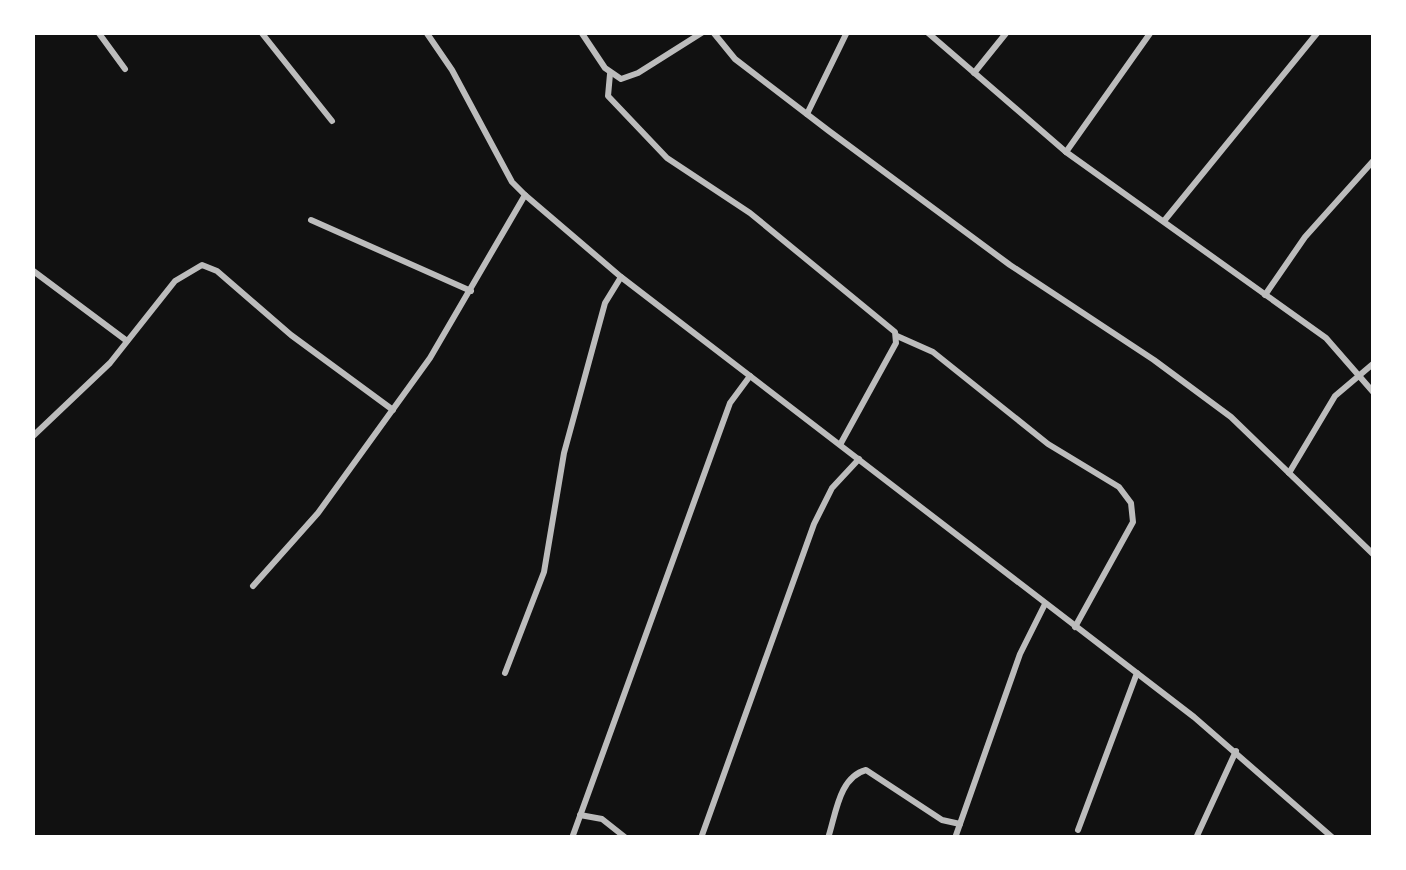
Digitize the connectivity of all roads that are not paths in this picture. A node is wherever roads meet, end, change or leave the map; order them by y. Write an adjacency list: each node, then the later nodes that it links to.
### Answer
1 (98, 32): 12 (street)
2 (261, 32): 16 (street)
3 (426, 32): 19 (street)
4 (581, 32): 14 (street)
5 (703, 32): 14 (street)
6 (713, 32): 15 (street)
7 (848, 32): 15 (street)
8 (927, 32): 13 (street)
9 (1007, 32): 13 (street)
10 (1151, 32): 17 (street)
11 (1318, 32): 21 (street)
12 (125, 69)
13 (974, 73): 17 (street)
14 (610, 74): 26 (street)
15 (807, 114): 36 (street)
16 (332, 121)
17 (1066, 152): 21 (street)
18 (1374, 160): 25 (street)
19 (525, 195): 23 (street); 24 (street)
20 (311, 220): 24 (street)
21 (1164, 221): 25 (street)
22 (32, 270): 27 (street)
23 (621, 277): 29 (street); 42 (street)
24 (472, 291): 32 (street)
25 (1265, 295): 30 (street)
26 (896, 335): 34 (street); 40 (street)
27 (127, 341): 32 (street); 33 (street)
28 (1374, 363): 30 (street)
29 (750, 376): 34 (street); 46 (street)
30 (1359, 377): 31 (street); 36 (street)
31 (1374, 394)
32 (394, 410): 38 (street)
33 (32, 437)
34 (841, 443): 35 (street)
35 (859, 459): 39 (street); 51 (street)
36 (1288, 473): 37 (street)
37 (1374, 555)
38 (253, 586)
39 (1044, 604): 40 (street); 47 (street)
40 (1074, 626): 43 (street)
41 (1374, 660): 44 (street)
42 (505, 673)
43 (1137, 673): 45 (street); 48 (street)
44 (1374, 686)
45 (1236, 751): 54 (street); 55 (street)
46 (580, 815): 49 (street); 50 (street)
47 (960, 824): 52 (street); 53 (street)
48 (1078, 830)
49 (572, 838)
50 (626, 838)
51 (701, 838)
52 (828, 838)
53 (955, 838)
54 (1196, 838)
55 (1333, 838)

